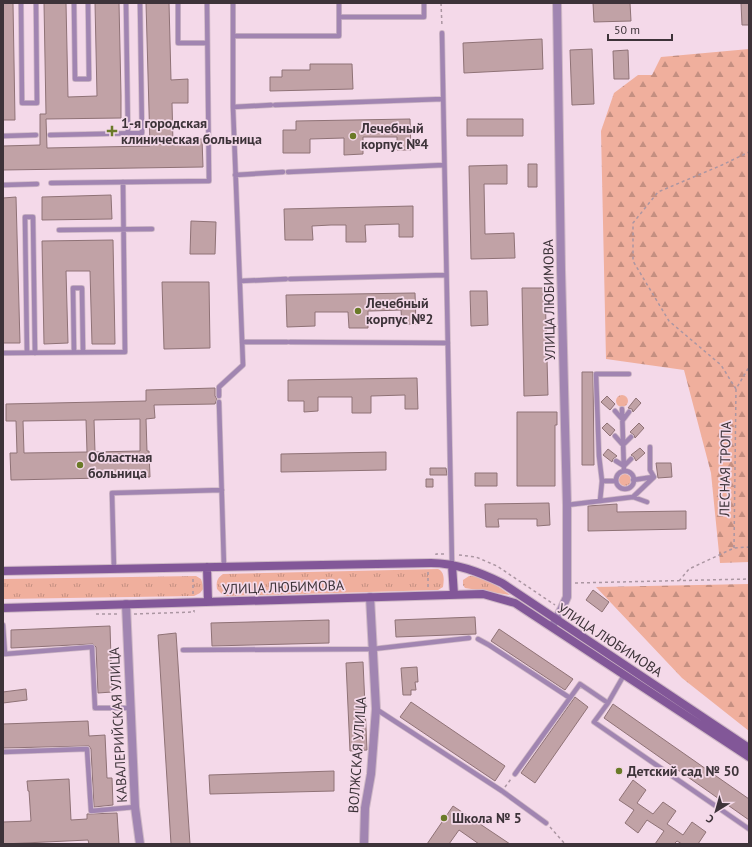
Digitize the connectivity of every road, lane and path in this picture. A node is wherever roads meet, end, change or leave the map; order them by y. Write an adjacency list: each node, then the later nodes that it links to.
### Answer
1 (21, 3): 2 (lane)
2 (36, 3)
3 (74, 3): 4 (lane)
4 (88, 3)
5 (126, 3): 20 (lane)
6 (140, 3): 20 (lane)
7 (178, 3): 17 (lane)
8 (207, 3): 17 (lane)
9 (233, 3): 16 (lane)
10 (339, 3): 14 (lane)
11 (424, 3): 14 (lane)
12 (441, 3): 15 (path)
13 (557, 3): 67 (street, УЛИЦА ЛЮБИМОВА)
14 (339, 17): 16 (lane)
15 (442, 33): 18 (lane)
16 (233, 36): 19 (lane)
17 (207, 43): 27 (lane)
18 (443, 99): 19 (lane); 25 (lane)
19 (233, 107): 26 (lane)
20 (128, 134): 22 (lane)
21 (36, 135): 23 (lane)
22 (50, 135)
23 (3, 136)
24 (749, 152): 45 (path)
25 (444, 165): 26 (lane); 34 (lane)
26 (235, 175): 35 (lane)
27 (123, 182): 28 (lane); 31 (lane)
28 (51, 183)
29 (37, 184): 30 (lane)
30 (3, 185)
31 (124, 229): 32 (lane); 33 (lane); 39 (lane)
32 (152, 229)
33 (59, 230)
34 (446, 275): 35 (lane); 37 (lane)
35 (240, 281): 36 (lane)
36 (242, 342): 37 (lane); 62 (lane)
37 (448, 344): 70 (lane)
38 (74, 352): 39 (lane); 39 (lane); 42 (lane)
39 (83, 352)
40 (3, 353): 41 (lane)
41 (27, 353): 42 (lane); 42 (lane)
42 (35, 353)
43 (749, 367): 45 (path, ЛЕСНАЯ ТРОПА)
44 (629, 374): 59 (lane)
45 (736, 389): 69 (path, ЛЕСНАЯ ТРОПА)
46 (622, 409): 49 (lane)
47 (614, 410): 49 (lane)
48 (629, 412): 49 (lane)
49 (623, 420): 52 (lane)
50 (615, 436): 52 (lane)
51 (631, 437): 52 (lane)
52 (623, 445): 56 (lane)
53 (650, 446): 57 (lane)
54 (631, 460): 56 (lane)
55 (616, 461): 56 (lane)
56 (624, 469): 58 (lane); 60 (lane)
57 (654, 477): 58 (lane); 63 (lane)
58 (633, 480): 61 (lane)
59 (602, 481): 60 (lane); 65 (lane)
60 (616, 481): 61 (lane)
61 (624, 488): 64 (lane)
62 (222, 490): 72 (lane); 73 (lane)
63 (633, 497): 64 (lane); 66 (lane)
64 (622, 498): 65 (lane)
65 (600, 501): 67 (lane)
66 (647, 502)
67 (567, 504): 79 (street, УЛИЦА ЛЮБИМОВА)
68 (749, 547): 69 (path)
69 (734, 548): 78 (path)
70 (452, 565): 72 (main road, УЛИЦА ЛЮБИМОВА); 82 (main road); 87 (main road, УЛИЦА ЛЮБИМОВА)
71 (206, 567): 72 (main road, УЛИЦА ЛЮБИМОВА); 73 (main road, УЛИЦА ЛЮБИМОВА); 84 (main road, УЛИЦА ЛЮБИМОВА)
72 (224, 567)
73 (114, 569): 74 (main road, УЛИЦА ЛЮБИМОВА)
74 (3, 571)
75 (428, 572): 80 (path)
76 (193, 578): 81 (path)
77 (749, 579): 78 (path)
78 (679, 581): 79 (path)
79 (567, 583): 87 (street, УЛИЦА ЛЮБИМОВА)
80 (428, 587)
81 (193, 594)
82 (454, 595): 83 (main road, УЛИЦА ЛЮБИМОВА); 87 (main road, УЛИЦА ЛЮБИМОВА)
83 (370, 597): 84 (main road, УЛИЦА ЛЮБИМОВА); 91 (street, ВОЛЖСКАЯ УЛИЦА)
84 (208, 602): 85 (main road, УЛИЦА ЛЮБИМОВА)
85 (126, 604): 86 (main road, УЛИЦА ЛЮБИМОВА); 97 (street, КАВАЛЕРИЙСКАЯ УЛИЦА)
86 (3, 608)
87 (554, 624): 94 (main road, УЛИЦА ЛЮБИМОВА); 99 (main road, УЛИЦА ЛЮБИМОВА)
88 (3, 625): 93 (lane)
89 (469, 638): 91 (lane)
90 (478, 639): 95 (lane)
91 (373, 649): 92 (lane); 98 (street, ВОЛЖСКАЯ УЛИЦА)
92 (183, 650)
93 (4, 654): 97 (lane)
94 (624, 675): 96 (lane); 101 (main road, УЛИЦА ЛЮБИМОВА)
95 (570, 698): 96 (lane); 102 (lane)
96 (608, 703): 106 (lane)
97 (131, 708): 104 (street, КАВАЛЕРИЙСКАЯ УЛИЦА)
98 (376, 709): 103 (lane); 108 (street, ВОЛЖСКАЯ УЛИЦА)
99 (749, 748)
100 (3, 752): 104 (lane)
101 (749, 757)
102 (515, 774): 103 (path)
103 (502, 791): 105 (lane)
104 (135, 807): 107 (street, КАВАЛЕРИЙСКАЯ УЛИЦА)
105 (546, 823): 109 (path)
106 (749, 829)
107 (140, 844)
108 (364, 844)
109 (565, 844)

